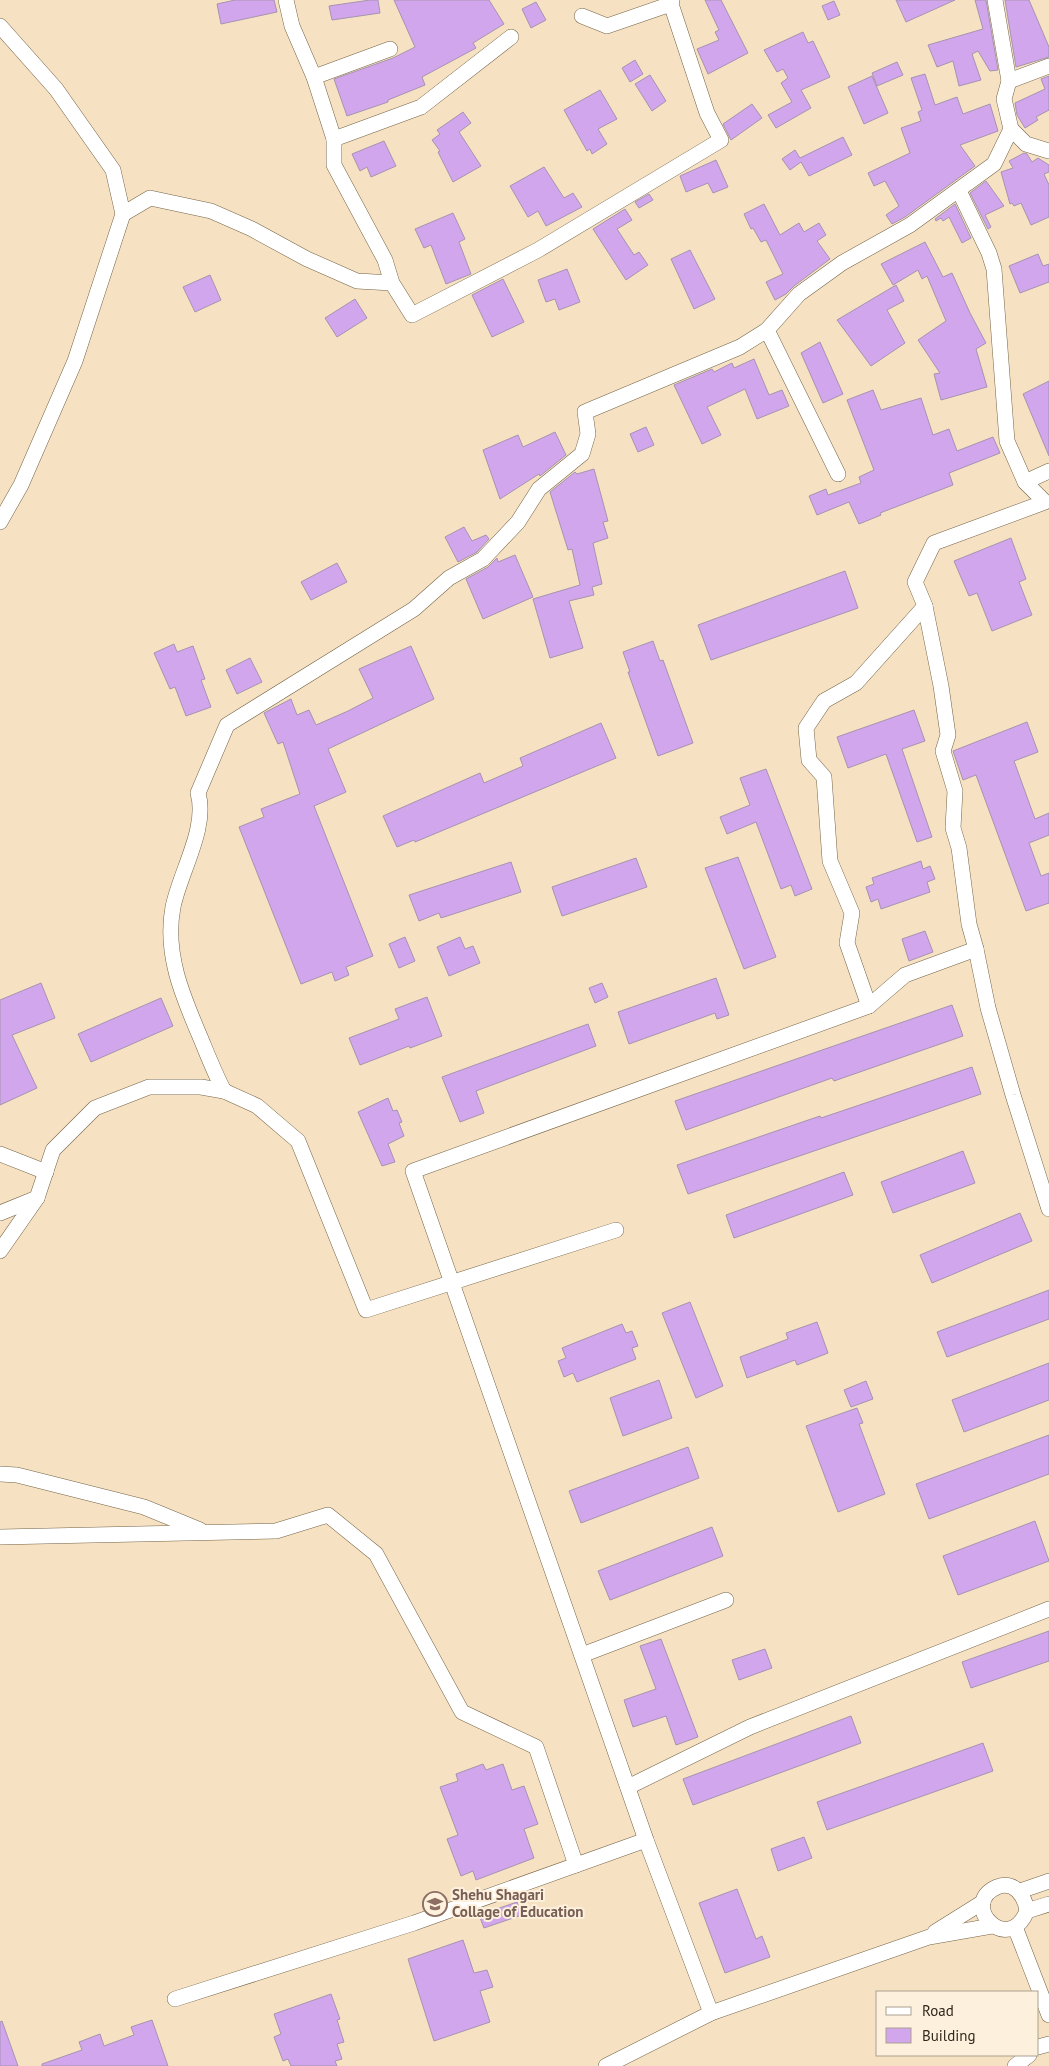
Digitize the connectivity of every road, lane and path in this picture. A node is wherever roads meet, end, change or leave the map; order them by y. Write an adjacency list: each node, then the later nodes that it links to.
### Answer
1 (286, 0): 9 (street)
2 (995, 0): 10 (street)
3 (671, 2): 4 (street); 16 (street)
4 (582, 16)
5 (0, 26): 15 (street)
6 (511, 37): 12 (street)
7 (390, 49): 9 (street)
8 (1049, 66): 10 (street)
9 (314, 77): 12 (street)
10 (1009, 81): 11 (street)
11 (1011, 130): 13 (street); 14 (street)
12 (334, 139): 16 (street)
13 (1049, 151)
14 (957, 191): 17 (street); 20 (street)
15 (123, 214): 16 (street); 22 (street)
16 (392, 282)
17 (767, 330): 19 (street); 26 (street)
18 (1049, 471): 20 (street)
19 (838, 474)
20 (1025, 482): 21 (street)
21 (1047, 509): 23 (street)
22 (0, 522)
23 (925, 606): 24 (street); 25 (street)
24 (976, 949): 25 (street); 30 (street)
25 (869, 1006): 34 (street)
26 (224, 1091): 28 (street); 34 (street)
27 (0, 1154): 28 (street)
28 (46, 1172): 29 (street)
29 (37, 1198): 31 (street); 33 (street)
30 (1049, 1209)
31 (0, 1213)
32 (616, 1230): 34 (street)
33 (0, 1251)
34 (452, 1283): 40 (street)
35 (0, 1474): 36 (street)
36 (206, 1532): 37 (street); 43 (street)
37 (0, 1537)
38 (726, 1600): 40 (street)
39 (1049, 1610): 41 (street)
40 (582, 1655): 41 (street)
41 (628, 1787): 42 (street)
42 (646, 1840): 43 (street); 53 (street)
43 (576, 1865): 52 (street)
44 (1049, 1881): 45 (street)
45 (1020, 1891): 46 (street); 48 (street)
46 (983, 1902): 49 (street); 51 (street)
47 (1049, 1904): 48 (street)
48 (1027, 1911): 50 (street)
49 (992, 1926): 50 (street); 51 (street)
50 (1015, 1927): 54 (street)
51 (928, 1937): 53 (street)
52 (175, 1999)
53 (711, 2013): 56 (street)
54 (1049, 2015)
55 (1028, 2056): 57 (street)
56 (606, 2066)
57 (1015, 2066)

